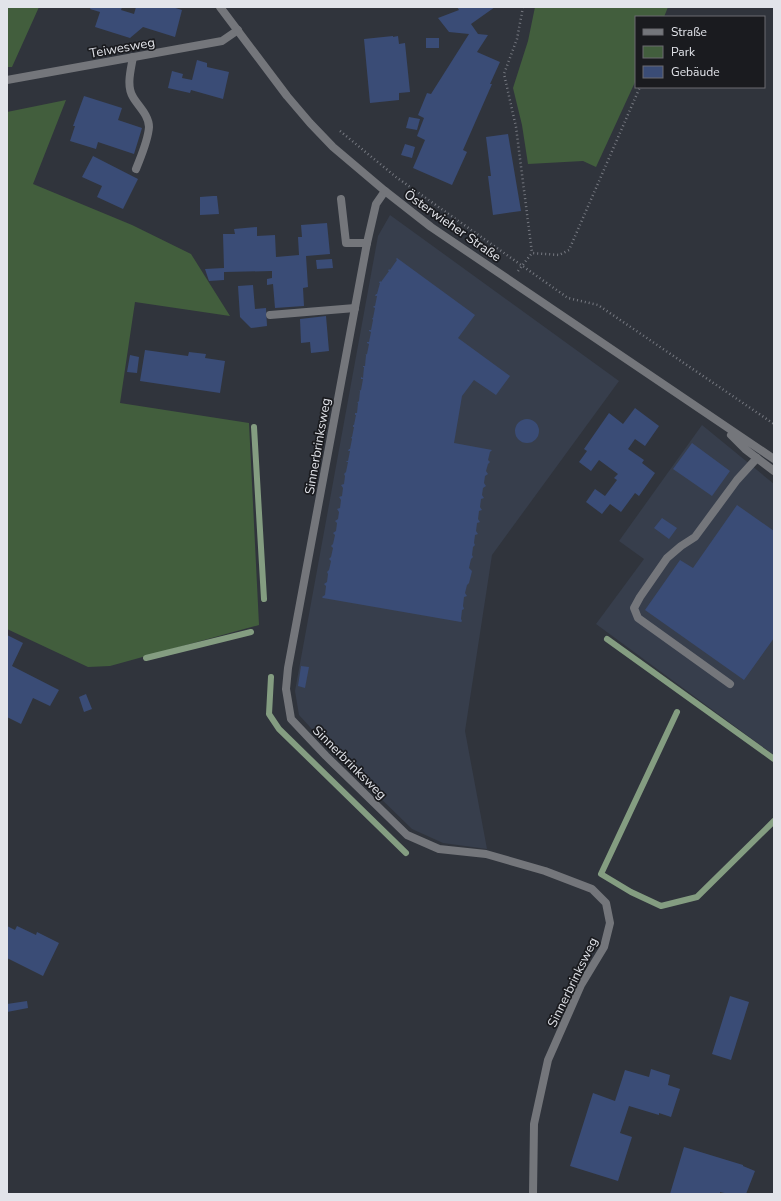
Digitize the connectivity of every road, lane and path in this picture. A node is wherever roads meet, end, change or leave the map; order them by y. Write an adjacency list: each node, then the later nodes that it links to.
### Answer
1 (220, 7): 3 (street, Österwieher Straße)
2 (523, 7): 12 (path)
3 (238, 30): 4 (street, Teiwesweg); 9 (street, Österwieher Straße)
4 (133, 57): 5 (street, Teiwesweg); 8 (street)
5 (7, 80)
6 (640, 88): 12 (path)
7 (335, 127): 13 (path)
8 (136, 169)
9 (385, 191): 11 (street, Sinnerbrinksweg); 14 (street, Österwieher Straße)
10 (341, 198): 11 (street)
11 (366, 243): 15 (street, Sinnerbrinksweg)
12 (532, 253): 13 (path)
13 (521, 266): 14 (path); 18 (path)
14 (511, 281): 17 (street, Österwieher Straße)
15 (355, 308): 16 (street); 23 (street, Sinnerbrinksweg)
16 (270, 315)
17 (713, 417): 19 (street, Österwieher Straße); 20 (street, Österwieher Straße)
18 (774, 424)
19 (757, 458): 21 (street, Österwieher Straße); 22 (street)
20 (774, 459)
21 (774, 471)
22 (730, 684)
23 (533, 1194)

